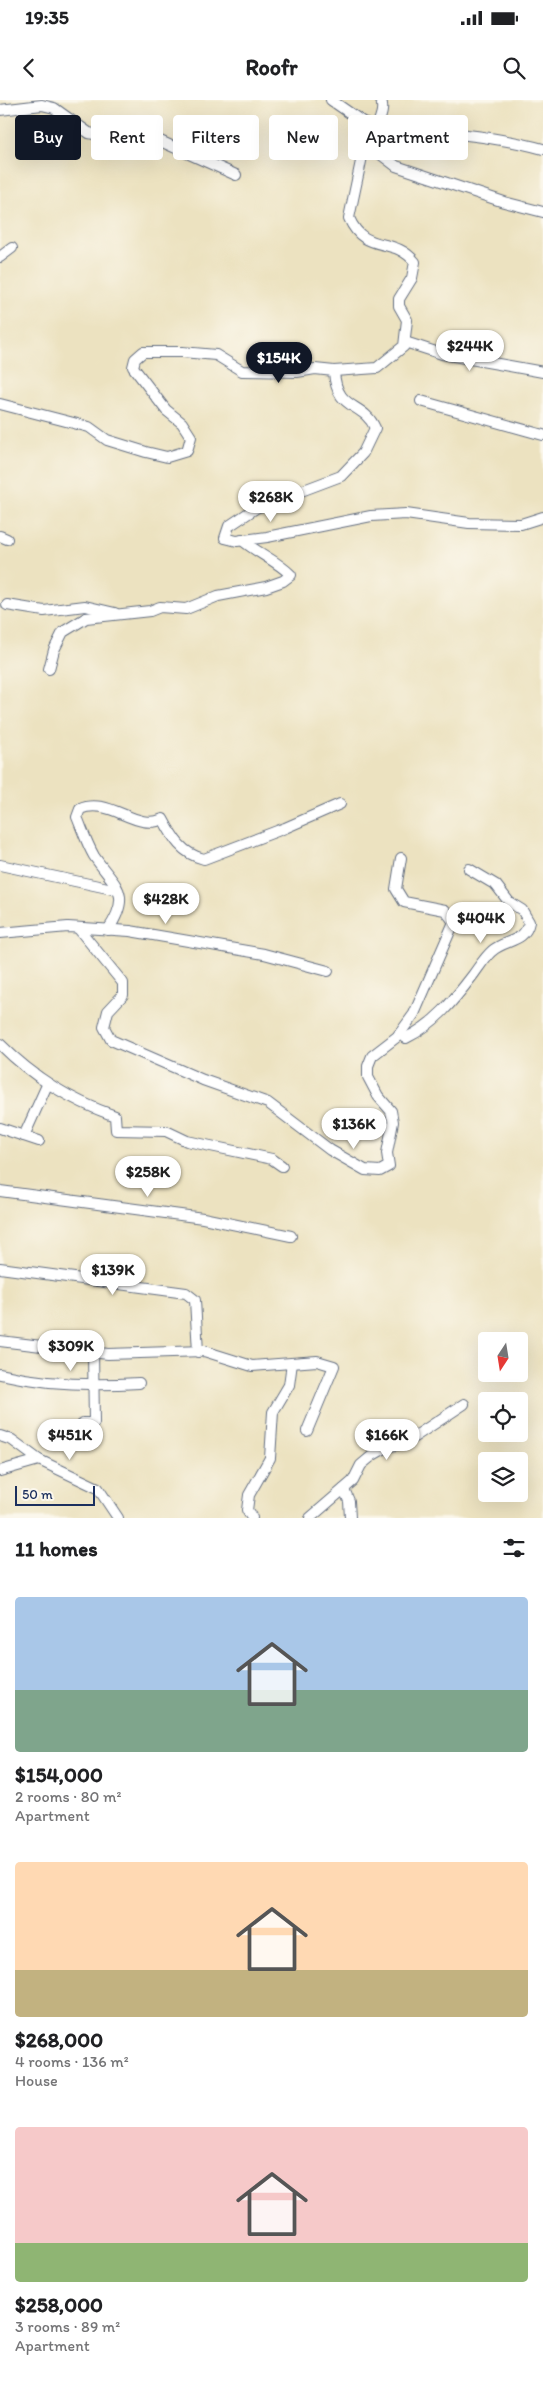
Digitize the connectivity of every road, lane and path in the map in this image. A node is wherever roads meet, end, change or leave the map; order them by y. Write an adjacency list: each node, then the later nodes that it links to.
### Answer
1 (331, 100): 4 (street)
2 (381, 100): 5 (street)
3 (0, 110): 10 (street)
4 (356, 115)
5 (379, 115)
6 (468, 136): 7 (street)
7 (543, 149)
8 (365, 160): 14 (street)
9 (388, 160): 11 (street)
10 (236, 175)
11 (543, 212)
12 (12, 248): 13 (street)
13 (0, 257)
14 (405, 342): 15 (street); 16 (street)
15 (334, 371): 18 (street); 21 (street)
16 (543, 372)
17 (421, 401): 19 (street)
18 (0, 404)
19 (543, 435)
20 (543, 517): 21 (street)
21 (242, 540): 23 (street)
22 (7, 605): 23 (street)
23 (118, 614): 24 (street)
24 (49, 669)
25 (340, 804): 29 (street)
26 (401, 858): 34 (street)
27 (0, 865): 29 (street)
28 (469, 869): 34 (street)
29 (117, 890): 31 (street)
30 (78, 928): 31 (street); 32 (street); 34 (street)
31 (108, 930): 33 (street)
32 (0, 933)
33 (328, 971)
34 (399, 1034)
35 (0, 1044): 36 (street)
36 (47, 1085): 38 (street); 40 (street)
37 (0, 1128): 38 (street)
38 (24, 1136): 39 (street)
39 (39, 1141)
40 (282, 1166)
41 (0, 1191): 42 (street)
42 (291, 1236)
43 (0, 1268): 46 (street)
44 (0, 1341): 45 (street)
45 (92, 1352): 46 (street); 50 (street)
46 (198, 1352): 47 (street)
47 (292, 1363): 53 (street); 59 (street)
48 (0, 1374): 50 (street)
49 (140, 1383): 50 (street)
50 (94, 1386): 52 (street)
51 (464, 1404): 57 (street)
52 (83, 1423)
53 (307, 1431)
54 (0, 1436): 55 (street)
55 (39, 1460): 56 (street); 58 (street)
56 (0, 1472)
57 (344, 1489): 60 (street); 61 (street)
58 (118, 1518)
59 (252, 1518)
60 (310, 1518)
61 (350, 1518)

